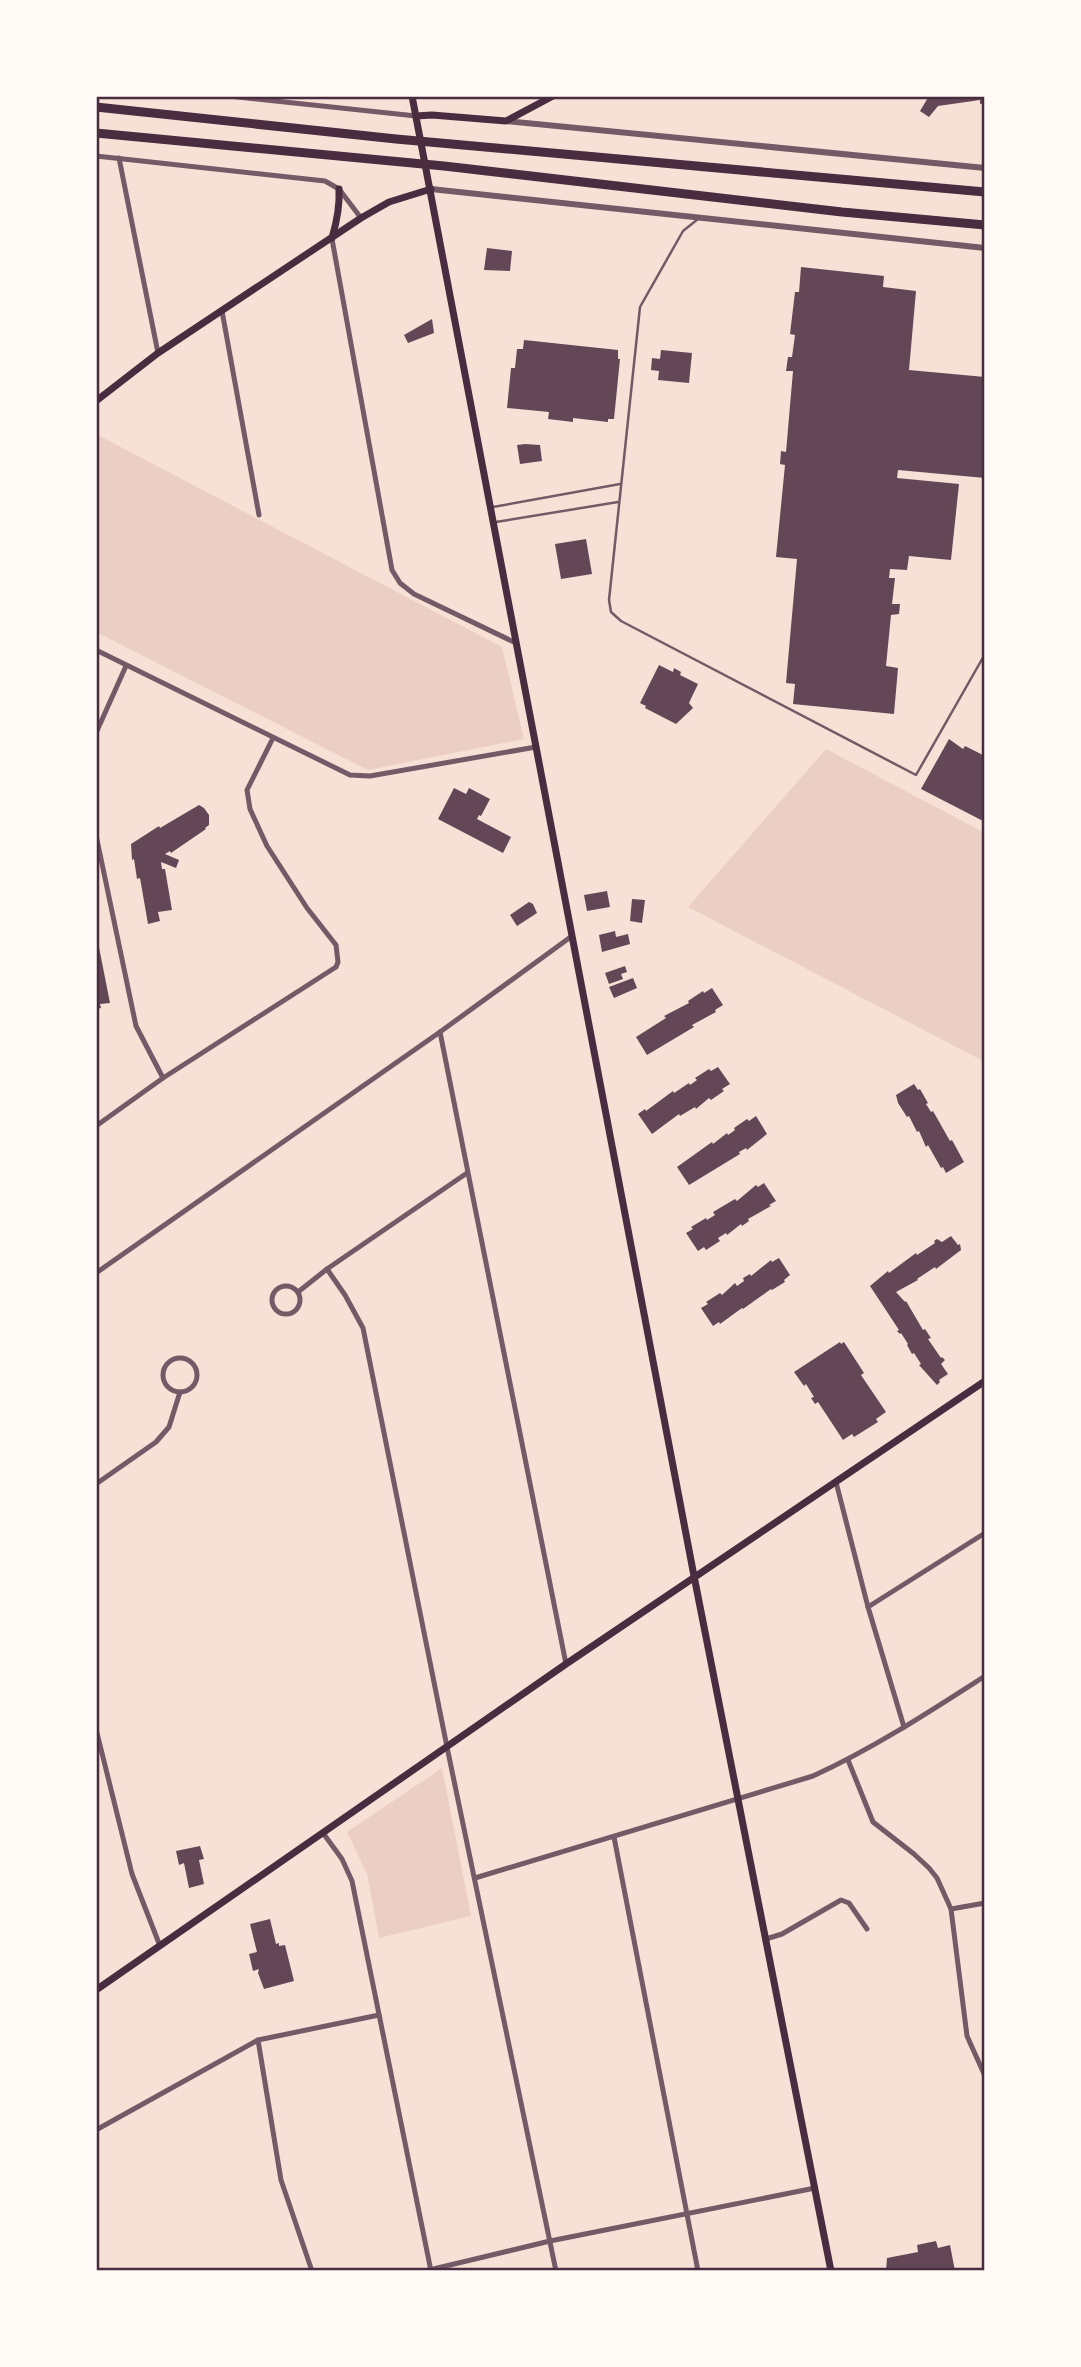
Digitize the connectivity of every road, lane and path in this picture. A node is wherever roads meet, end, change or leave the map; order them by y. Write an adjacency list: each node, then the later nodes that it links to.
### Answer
1 (229, 96): 4 (street)
2 (412, 96): 8 (main road)
3 (553, 96): 9 (main road)
4 (247, 97): 8 (street)
5 (96, 100): 7 (highway)
6 (96, 107): 7 (highway)
7 (128, 110): 16 (highway)
8 (416, 116): 9 (main road); 15 (main road)
9 (506, 121): 13 (street)
10 (96, 133): 19 (highway)
11 (96, 156): 12 (street)
12 (120, 158): 14 (street); 23 (street)
13 (985, 168)
14 (339, 189): 17 (street); 20 (main road)
15 (431, 189): 17 (main road); 18 (street); 27 (main road)
16 (985, 192)
17 (361, 218): 20 (main road)
18 (701, 218): 21 (street); 25 (lane)
19 (985, 225)
20 (332, 239): 22 (main road); 30 (street)
21 (985, 248)
22 (222, 311): 23 (main road); 28 (street)
23 (158, 353): 24 (main road)
24 (96, 401)
25 (620, 484): 26 (lane); 27 (lane)
26 (619, 502): 29 (lane); 32 (lane)
27 (490, 508): 29 (main road)
28 (259, 515)
29 (493, 523): 30 (main road)
30 (516, 643): 36 (main road)
31 (96, 650): 33 (street)
32 (985, 653)
33 (126, 666): 34 (street); 35 (street)
34 (96, 733)
35 (273, 738): 36 (street); 40 (street)
36 (536, 747): 38 (main road)
37 (96, 835): 40 (street)
38 (572, 936): 39 (street); 51 (main road)
39 (440, 1032): 42 (street); 44 (street)
40 (163, 1078): 41 (street)
41 (96, 1126)
42 (467, 1173): 43 (street); 53 (street)
43 (327, 1269): 45 (street); 57 (street)
44 (96, 1273)
45 (298, 1292): 45 (street)
46 (985, 1381): 48 (main road)
47 (180, 1392): 47 (street); 49 (street)
48 (836, 1482): 51 (main road); 52 (street)
49 (96, 1484)
50 (985, 1532): 52 (street)
51 (694, 1577): 53 (main road); 59 (main road)
52 (868, 1607): 55 (street)
53 (566, 1664): 57 (main road)
54 (985, 1676): 55 (street)
55 (904, 1727): 58 (street)
56 (96, 1730): 67 (street)
57 (447, 1747): 60 (main road); 62 (street)
58 (848, 1760): 59 (street); 64 (street)
59 (738, 1800): 61 (street); 66 (main road)
60 (324, 1833): 67 (main road); 69 (street)
61 (614, 1837): 62 (street); 74 (street)
62 (475, 1878): 75 (street)
63 (985, 1903): 64 (street)
64 (951, 1909): 71 (street)
65 (867, 1929): 66 (street)
66 (766, 1939): 73 (main road)
67 (160, 1945): 68 (main road)
68 (96, 1990)
69 (379, 2015): 70 (street); 76 (street)
70 (258, 2039): 72 (street); 77 (street)
71 (985, 2076)
72 (96, 2130)
73 (815, 2188): 74 (street); 80 (main road)
74 (687, 2214): 75 (street); 79 (street)
75 (550, 2241): 76 (street); 78 (street)
76 (429, 2270)
77 (312, 2271)
78 (556, 2271)
79 (698, 2271)
80 (831, 2271)

